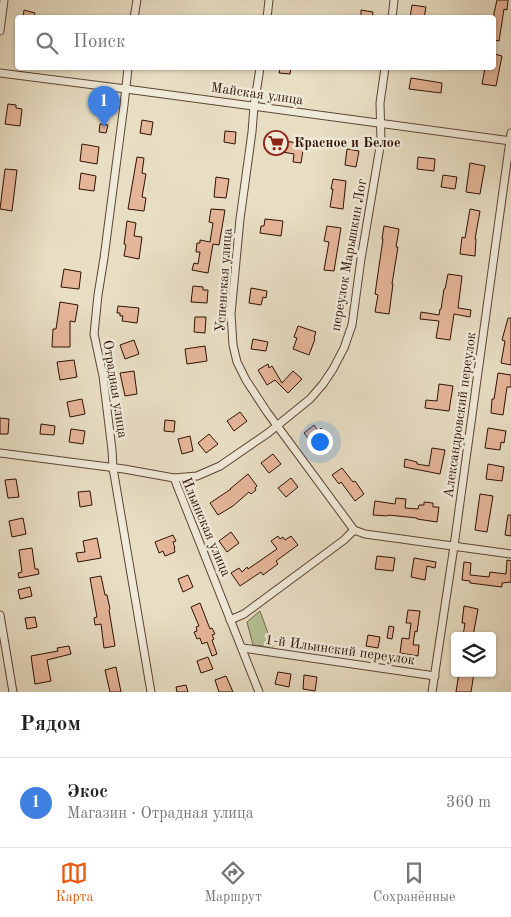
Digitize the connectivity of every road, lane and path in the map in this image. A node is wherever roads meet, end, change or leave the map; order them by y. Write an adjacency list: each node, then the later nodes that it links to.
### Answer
1 (4, 0): 8 (street)
2 (137, 0): 5 (street)
3 (269, 0): 6 (street)
4 (394, 0): 7 (street)
5 (134, 15)
6 (267, 15)
7 (392, 15)
8 (0, 31)
9 (128, 70): 13 (street, Отрадная улица)
10 (260, 70): 14 (street, Успенская улица)
11 (385, 70): 15 (street, переулок Марышкин Лог)
12 (0, 73): 13 (street, Майская улица)
13 (126, 88): 14 (street, Майская улица); 19 (street, Отрадная улица)
14 (254, 106): 15 (street, Майская улица); 17 (street, Успенская улица)
15 (380, 124): 16 (street, Майская улица); 17 (street, переулок Марышкин Лог)
16 (511, 138): 22 (street, Александровский переулок)
17 (277, 426): 20 (street, переулок Марышкин Лог); 21 (street, Успенская улица)
18 (0, 452): 19 (street, Ильинская улица)
19 (113, 468): 20 (street, Ильинская улица); 29 (street, Отрадная улица)
20 (174, 478): 25 (street, Ильинская улица)
21 (354, 530): 22 (street); 25 (street)
22 (454, 546): 23 (street); 27 (street, Александровский переулок)
23 (511, 554)
24 (0, 616): 28 (street)
25 (230, 620): 26 (street, Ильинская улица)
26 (243, 648): 27 (street, 1-й Ильинский переулок); 30 (street, Ильинская улица)
27 (435, 676): 31 (street, Александровский переулок)
28 (13, 692)
29 (151, 692)
30 (259, 692)
31 (432, 692)

